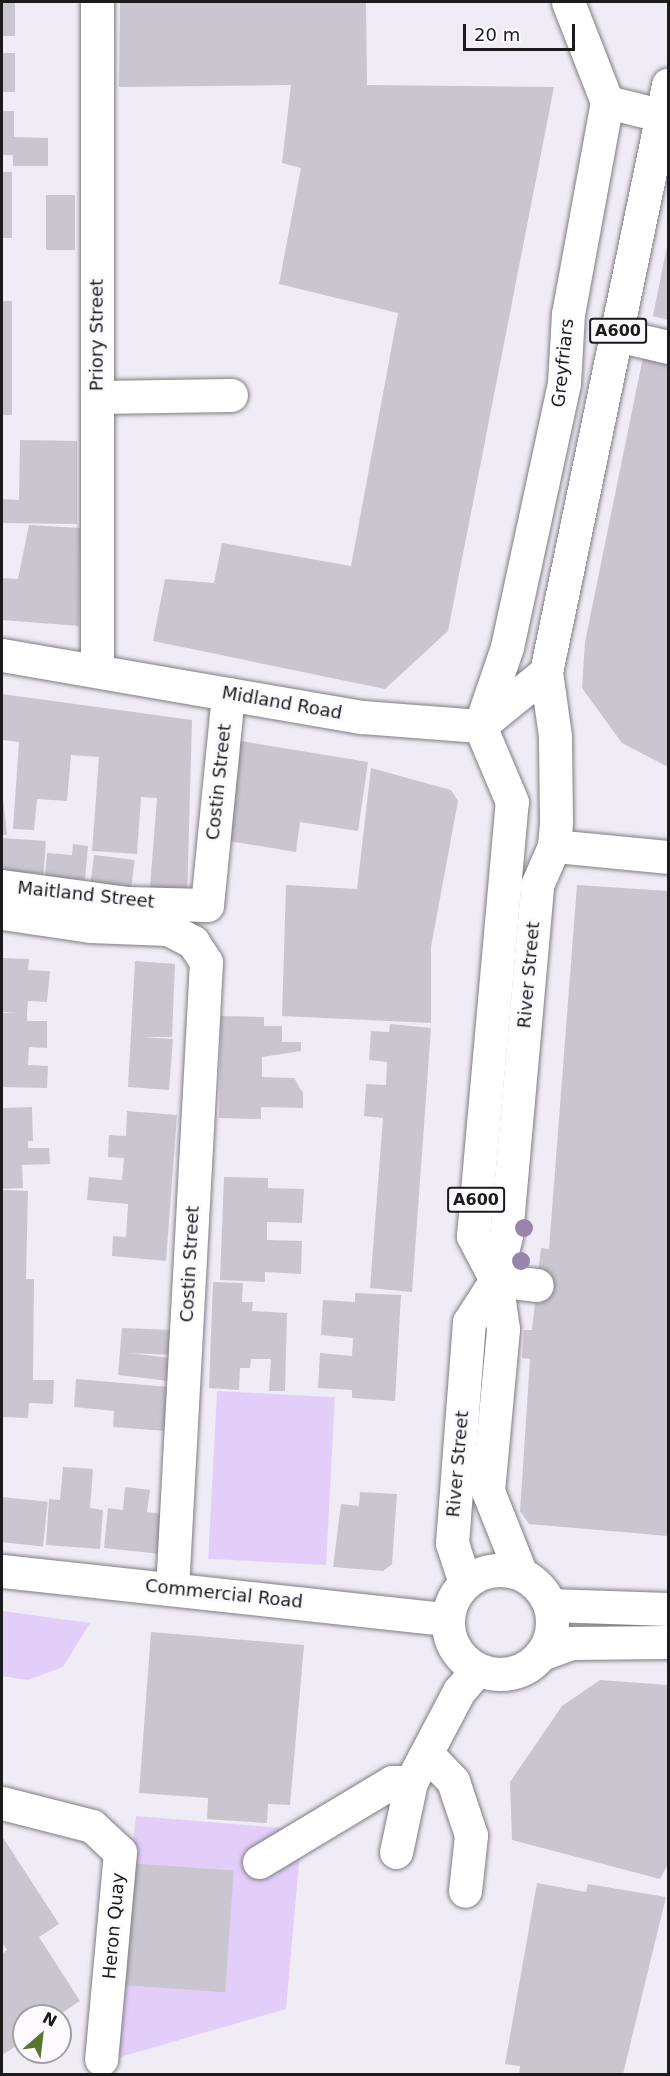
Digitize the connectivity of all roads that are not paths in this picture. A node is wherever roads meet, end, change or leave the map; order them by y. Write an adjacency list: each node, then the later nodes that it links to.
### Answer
1 (97, 2): 9 (main road, Priory Street)
2 (568, 2): 3 (main road)
3 (607, 102): 4 (main road); 14 (main road, Greyfriars / A600)
4 (666, 106): 5 (main road, A600)
5 (661, 172): 6 (main road, A600)
6 (617, 335): 7 (main road); 12 (main road, A600)
7 (669, 347)
8 (231, 394): 9 (main road)
9 (97, 397): 11 (main road, Priory Street)
10 (2, 655): 11 (main road, Midland Road)
11 (97, 669): 13 (main road, Midland Road)
12 (546, 672): 14 (main road); 15 (main road, River Street / A600)
13 (228, 694): 14 (main road, Midland Road); 18 (main road, Costin Street)
14 (480, 726): 21 (main road, River Street / A600)
15 (554, 846): 16 (main road); 21 (main road, River Street / A600)
16 (669, 857)
17 (2, 886): 18 (main road, Maitland Street)
18 (207, 905)
19 (2, 914): 20 (main road, Maitland Street)
20 (193, 942): 26 (main road, Costin Street)
21 (496, 1280): 22 (main road); 24 (main road, River Street / A600); 25 (main road, River Street / A600)
22 (537, 1285)
23 (2, 1571): 26 (main road, Commercial Road)
24 (521, 1574): 25 (main road); 27 (main road)
25 (465, 1583): 29 (main road)
26 (172, 1589): 29 (main road, Commercial Road)
27 (550, 1605): 28 (main road); 31 (main road)
28 (669, 1609)
29 (447, 1619): 32 (main road)
30 (669, 1642): 31 (main road)
31 (544, 1653): 32 (main road)
32 (477, 1670): 33 (main road)
33 (420, 1769): 35 (main road); 36 (main road); 37 (main road)
34 (2, 1803): 38 (main road, Heron Quay)
35 (396, 1852)
36 (259, 1862)
37 (465, 1891)
38 (101, 2059)

